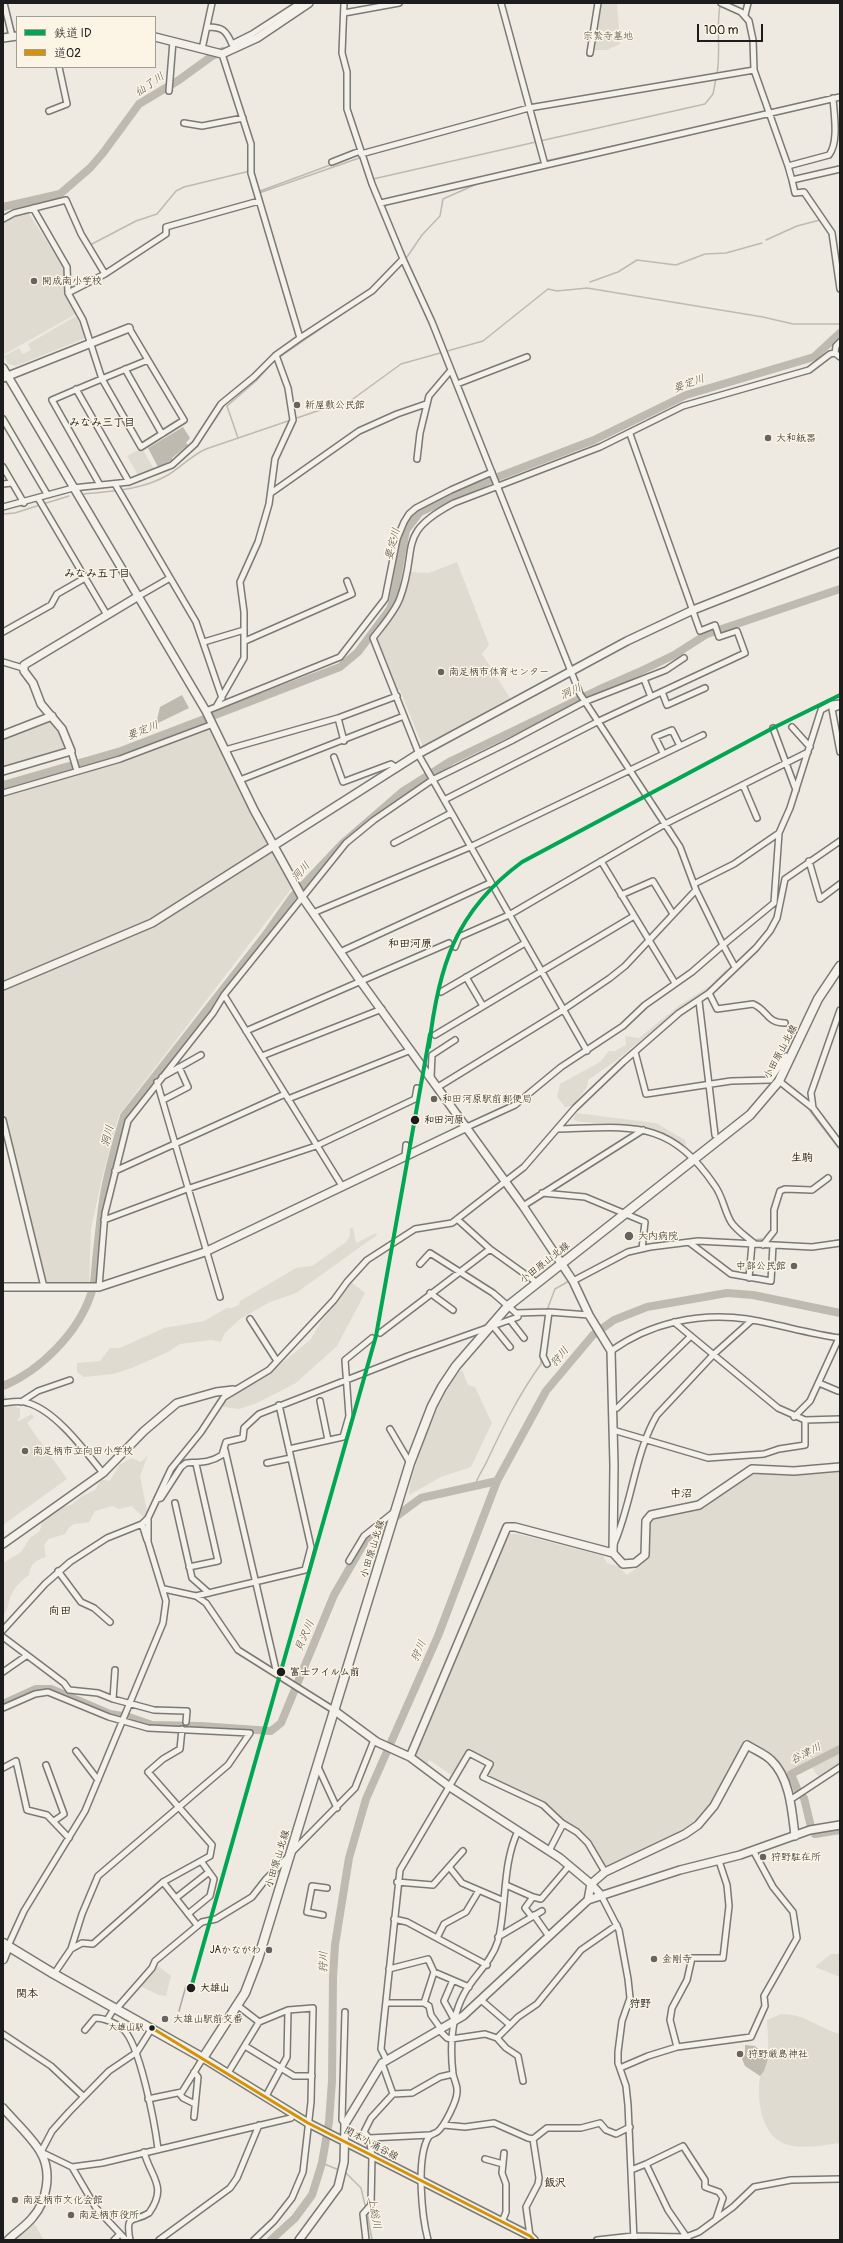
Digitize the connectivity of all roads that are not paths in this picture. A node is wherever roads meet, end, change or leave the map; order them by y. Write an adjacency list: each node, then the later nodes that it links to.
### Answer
1 (4, 3): 14 (street)
2 (212, 3): 13 (street)
3 (300, 3): 13 (street)
4 (309, 3): 20 (street)
5 (344, 3): 11 (street)
6 (399, 3): 11 (street)
7 (502, 3): 26 (street)
8 (598, 3): 19 (street)
9 (748, 3): 12 (street)
10 (722, 4): 12 (street)
11 (344, 14): 31 (street)
12 (745, 15): 22 (street)
13 (208, 27): 18 (street)
14 (15, 36): 16 (street)
15 (156, 37): 17 (street)
16 (3, 38)
17 (173, 41): 18 (street); 23 (street)
18 (202, 49): 20 (street)
19 (590, 53)
20 (222, 54): 29 (street)
21 (59, 68): 27 (street)
22 (754, 70): 26 (street); 28 (street)
23 (169, 90)
24 (840, 97): 25 (street)
25 (834, 98): 28 (street); 34 (street)
26 (529, 108): 31 (street); 33 (street)
27 (49, 111)
28 (768, 113): 33 (street); 34 (street)
29 (243, 118): 30 (street); 37 (street)
30 (184, 123)
31 (361, 153): 32 (street); 38 (street)
32 (332, 162)
33 (545, 162): 38 (street)
34 (788, 166): 36 (street)
35 (840, 168): 36 (street)
36 (792, 180): 43 (street)
37 (259, 201): 42 (street); 46 (street)
38 (381, 203): 41 (street)
39 (33, 208): 40 (street); 42 (street); 44 (street)
40 (3, 219)
41 (404, 260): 46 (street); 56 (street)
42 (105, 274): 44 (street)
43 (840, 289)
44 (68, 293): 48 (street)
45 (129, 328): 48 (street); 53 (street)
46 (300, 338): 50 (street)
47 (840, 342): 49 (street)
48 (92, 343): 57 (street); 58 (street)
49 (835, 353): 52 (street); 64 (street)
50 (276, 354): 68 (street); 75 (street)
51 (527, 357): 59 (street)
52 (840, 357)
53 (148, 360): 55 (street); 63 (street)
54 (3, 368): 57 (street)
55 (125, 369): 58 (street); 63 (street)
56 (451, 370): 59 (street); 61 (street)
57 (5, 377): 73 (street)
58 (102, 379): 60 (street); 63 (street)
59 (457, 384): 67 (street)
60 (76, 390): 68 (street); 71 (street)
61 (426, 404): 65 (street); 75 (street)
62 (3, 419): 76 (street)
63 (162, 434)
64 (630, 434): 72 (street); 85 (street)
65 (417, 459)
66 (3, 467): 69 (street)
67 (492, 473): 72 (street); 104 (street)
68 (129, 482): 74 (street)
69 (12, 483): 70 (street); 78 (street)
70 (3, 484)
71 (100, 485): 73 (street); 74 (street)
72 (497, 485): 94 (street); 98 (street)
73 (73, 488): 76 (street); 84 (street)
74 (118, 488): 82 (street)
75 (271, 493): 87 (street)
76 (47, 494): 77 (street)
77 (41, 502): 78 (street); 81 (street)
78 (24, 503): 79 (street)
79 (3, 507)
80 (840, 552): 85 (street)
81 (85, 578): 86 (street); 88 (street)
82 (170, 578): 84 (street); 90 (street)
83 (347, 581): 89 (street)
84 (138, 597): 86 (street); 105 (street)
85 (693, 610): 94 (street); 97 (street)
86 (107, 615): 93 (street)
87 (244, 630): 89 (street); 90 (street)
88 (3, 632)
89 (245, 641): 100 (street)
90 (204, 642): 100 (street)
91 (684, 658): 95 (street)
92 (3, 662): 93 (street)
93 (23, 668): 106 (street)
94 (570, 671): 101 (street); 124 (street)
95 (644, 679): 99 (street); 101 (street)
96 (705, 688): 97 (street)
97 (662, 692): 99 (street)
98 (397, 696): 107 (street); 108 (street)
99 (651, 697): 110 (street)
100 (222, 698): 104 (street)
101 (584, 702): 110 (street); 131 (street)
102 (840, 703): 120 (street)
103 (840, 706): 111 (street)
104 (216, 707): 105 (street)
105 (206, 711): 112 (street)
106 (52, 716): 115 (street); 121 (street)
107 (404, 716): 117 (street); 124 (street)
108 (338, 718): 117 (street); 119 (street)
109 (840, 721): 111 (street)
110 (597, 722): 129 (street); 136 (street)
111 (834, 722): 122 (street)
112 (213, 724): 119 (street); 128 (street)
113 (792, 727): 120 (street)
114 (773, 728): 126 (street)
115 (3, 735)
116 (703, 735): 118 (street)
117 (344, 741): 132 (street)
118 (680, 746): 123 (street); 123 (street)
119 (225, 750): 132 (street)
120 (809, 750): 126 (street); 134 (street)
121 (71, 751): 128 (street); 130 (street)
122 (840, 752)
123 (663, 753): 129 (street)
124 (419, 754): 127 (street); 131 (street)
125 (334, 757): 127 (street)
126 (786, 763): 133 (street); 134 (street)
127 (397, 768): 143 (street)
128 (77, 770): 135 (street)
129 (629, 770): 139 (street); 144 (street)
130 (3, 771)
131 (431, 779): 136 (street); 152 (street)
132 (240, 780): 143 (street)
133 (743, 785): 138 (street); 139 (street)
134 (796, 790): 140 (street)
135 (3, 793)
136 (444, 800): 137 (street)
137 (451, 813): 142 (street); 144 (street)
138 (757, 818)
139 (665, 824): 145 (street); 148 (street)
140 (779, 833): 148 (street); 160 (street)
141 (840, 841): 146 (street)
142 (394, 843)
143 (273, 846): 152 (street); 169 (street)
144 (470, 847): 147 (street); 153 (street)
145 (601, 860): 151 (street); 155 (street)
146 (809, 861): 149 (street); 164 (street)
147 (490, 883): 155 (street); 162 (street)
148 (694, 884): 150 (street)
149 (840, 884)
150 (696, 890): 154 (street); 160 (street)
151 (621, 895): 154 (street); 156 (street)
152 (302, 897): 153 (street); 172 (street)
153 (313, 913): 162 (street)
154 (673, 914): 157 (street)
155 (509, 915): 159 (street); 161 (street)
156 (634, 916): 157 (street); 165 (street)
157 (649, 940): 168 (street); 176 (street)
158 (449, 943): 167 (street)
159 (525, 943): 165 (street); 166 (street)
160 (723, 945): 164 (street); 168 (street)
161 (455, 948)
162 (340, 952): 167 (street)
163 (840, 966): 182 (main road, 小田原山北線)
164 (735, 967): 171 (street)
165 (541, 972): 174 (street); 176 (street)
166 (466, 977): 170 (street); 174 (street)
167 (361, 982): 175 (street); 179 (street)
168 (675, 983): 184 (street)
169 (3, 986)
170 (440, 992)
171 (709, 993): 173 (street); 178 (street)
172 (224, 995): 179 (street); 190 (street)
173 (699, 1001): 185 (street); 192 (street)
174 (483, 1006): 180 (street)
175 (382, 1010): 183 (street); 187 (street)
176 (563, 1010): 184 (street); 193 (street)
177 (840, 1010): 197 (street)
178 (785, 1023)
179 (246, 1031): 187 (street)
180 (434, 1035)
181 (455, 1040): 189 (street)
182 (799, 1041): 191 (main road, 小田原山北線); 192 (street)
183 (411, 1050): 189 (street); 195 (street)
184 (587, 1051): 199 (street)
185 (635, 1052): 192 (street); 200 (street)
186 (201, 1055): 188 (street)
187 (262, 1056): 195 (street)
188 (179, 1067): 190 (street); 196 (street)
189 (431, 1077): 193 (street)
190 (158, 1080): 196 (street); 210 (street)
191 (779, 1081): 197 (street); 209 (main road, 小田原山北線)
192 (709, 1084): 202 (street)
193 (438, 1087): 199 (street)
194 (417, 1088): 207 (street)
195 (287, 1096): 204 (street); 207 (street)
196 (163, 1100): 204 (street)
197 (813, 1108): 205 (street)
198 (3, 1120): 203 (street)
199 (467, 1127): 208 (street); 212 (street)
200 (558, 1129): 201 (street); 212 (street)
201 (643, 1130): 209 (street); 215 (street)
202 (715, 1135)
203 (5, 1138): 235 (street)
204 (175, 1143): 210 (street); 214 (street)
205 (840, 1144)
206 (406, 1145): 208 (street)
207 (316, 1146): 213 (street); 214 (street)
208 (405, 1157): 213 (street)
209 (696, 1159): 217 (main road, 小田原山北線); 221 (street)
210 (115, 1171): 219 (street)
211 (828, 1178): 223 (street)
212 (505, 1181): 216 (street); 218 (street)
213 (342, 1186): 227 (street)
214 (187, 1188): 219 (street); 227 (street)
215 (542, 1193): 216 (street); 217 (street)
216 (524, 1206): 229 (street)
217 (625, 1214): 226 (street); 229 (main road, 小田原山北線)
218 (457, 1218): 225 (street); 257 (street)
219 (104, 1220): 236 (street)
220 (690, 1243): 221 (street); 226 (street); 231 (street)
221 (754, 1244): 223 (street); 231 (street)
222 (840, 1244): 224 (street)
223 (763, 1245): 224 (street)
224 (773, 1245): 231 (street)
225 (490, 1249): 230 (street); 232 (street)
226 (642, 1249): 233 (street)
227 (205, 1252): 236 (street); 238 (street)
228 (420, 1264): 230 (street)
229 (562, 1264): 232 (main road, 小田原山北線); 233 (street)
230 (457, 1272): 237 (street); 239 (street)
231 (749, 1278)
232 (536, 1282): 239 (main road, 小田原山北線)
233 (573, 1282): 243 (street)
234 (3, 1287): 235 (street)
235 (44, 1287): 236 (street)
236 (98, 1287)
237 (430, 1293): 240 (street); 249 (street)
238 (220, 1297)
239 (508, 1306): 242 (street); 248 (main road, 小田原山北線)
240 (453, 1310)
241 (549, 1312): 242 (street); 243 (street); 258 (street)
242 (518, 1313): 245 (street)
243 (589, 1315): 255 (street)
244 (250, 1319): 257 (street)
245 (510, 1320): 248 (street); 252 (street)
246 (752, 1320): 247 (street); 253 (street); 256 (street)
247 (674, 1322): 250 (street); 255 (street)
248 (489, 1328): 254 (street); 260 (street); 280 (main road, 小田原山北線)
249 (380, 1333)
250 (691, 1336): 256 (street); 268 (street)
251 (372, 1338): 260 (street)
252 (524, 1338)
253 (840, 1338): 261 (street)
254 (510, 1347)
255 (611, 1351): 268 (street)
256 (714, 1354): 269 (street); 274 (street)
257 (277, 1361): 262 (street)
258 (546, 1364)
259 (70, 1380): 265 (street)
260 (346, 1380): 267 (street); 275 (street)
261 (820, 1384): 263 (street); 269 (street)
262 (233, 1390): 283 (street); 284 (street)
263 (838, 1391)
264 (320, 1401): 275 (street)
265 (20, 1402): 266 (street); 283 (street)
266 (3, 1403)
267 (279, 1405): 276 (street); 277 (street)
268 (613, 1409): 273 (street)
269 (794, 1417): 271 (street)
270 (840, 1419): 271 (street)
271 (805, 1420): 274 (street)
272 (390, 1429): 280 (street)
273 (613, 1430): 274 (street); 291 (street)
274 (645, 1438): 291 (street)
275 (328, 1440): 276 (street)
276 (289, 1449): 278 (street)
277 (225, 1450): 281 (street); 296 (street)
278 (291, 1458): 279 (street); 296 (street)
279 (267, 1463)
280 (410, 1463): 286 (main road, 小田原山北線)
281 (196, 1464): 284 (street); 294 (street)
282 (840, 1467): 292 (street)
283 (103, 1473): 290 (street)
284 (156, 1500): 287 (street)
285 (175, 1503): 294 (street)
286 (394, 1512): 293 (street); 312 (main road, 小田原山北線)
287 (148, 1518): 288 (street); 289 (street)
288 (142, 1524): 289 (street); 295 (street)
289 (148, 1542): 297 (street)
290 (3, 1544)
291 (614, 1544): 292 (street)
292 (613, 1553): 318 (street)
293 (349, 1562)
294 (190, 1567): 298 (street)
295 (58, 1571): 300 (street); 301 (street)
296 (256, 1582): 298 (street); 306 (street)
297 (164, 1589): 299 (street); 310 (street)
298 (209, 1593): 299 (street)
299 (196, 1596): 306 (street)
300 (110, 1622)
301 (3, 1630)
302 (3, 1637): 303 (street)
303 (26, 1656): 305 (street); 307 (street)
304 (115, 1670): 309 (street)
305 (3, 1672)
306 (277, 1674): 312 (street)
307 (69, 1691): 308 (street); 309 (street)
308 (66, 1698): 311 (street); 313 (street)
309 (113, 1699): 310 (street)
310 (129, 1703): 313 (street); 314 (street)
311 (3, 1708)
312 (335, 1711): 316 (street); 320 (main road, 小田原山北線)
313 (123, 1720): 315 (street); 323 (street)
314 (186, 1722)
315 (182, 1729): 326 (street); 326 (street)
316 (376, 1741): 318 (street); 327 (street)
317 (76, 1751): 323 (street)
318 (408, 1756): 324 (street)
319 (46, 1765): 328 (street)
320 (317, 1766): 327 (street); 337 (main road, 小田原山北線)
321 (840, 1767): 325 (street)
322 (3, 1768): 328 (street)
323 (98, 1780): 333 (street)
324 (450, 1787): 329 (street); 331 (street); 345 (street)
325 (790, 1800): 332 (street); 343 (street)
326 (179, 1807): 338 (street); 366 (street)
327 (336, 1808): 337 (street)
328 (54, 1821): 333 (street)
329 (563, 1824): 336 (street); 343 (street)
330 (840, 1826): 332 (street)
331 (518, 1831): 336 (street); 347 (street)
332 (795, 1836): 334 (street)
333 (69, 1838): 365 (street)
334 (753, 1850): 339 (street); 392 (street)
335 (463, 1851): 341 (street)
336 (549, 1851): 340 (street)
337 (290, 1856): 360 (street); 377 (main road, 小田原山北線)
338 (201, 1861): 342 (street); 344 (street)
339 (718, 1861): 350 (street); 392 (street)
340 (569, 1866): 346 (street); 351 (street)
341 (450, 1868): 345 (street); 349 (street)
342 (209, 1872): 352 (street); 356 (street)
343 (605, 1872): 346 (street)
344 (162, 1882): 352 (street); 366 (street)
345 (397, 1882): 359 (street)
346 (591, 1884): 350 (street); 353 (street)
347 (506, 1885): 351 (street); 354 (street)
348 (327, 1888): 357 (street)
349 (478, 1892): 354 (street); 364 (street)
350 (601, 1895): 353 (street); 361 (street)
351 (533, 1897): 358 (street)
352 (176, 1898): 356 (street)
353 (588, 1900): 362 (street)
354 (504, 1901): 363 (street)
355 (542, 1911): 358 (street)
356 (188, 1914): 360 (street)
357 (323, 1915)
358 (533, 1916): 362 (street); 363 (street)
359 (394, 1919): 364 (street); 369 (street)
360 (197, 1925): 378 (street)
361 (616, 1925): 384 (street); 396 (street)
362 (548, 1936): 374 (street)
363 (498, 1937): 368 (street)
364 (437, 1938): 368 (street)
365 (6, 1944): 367 (main road); 371 (main road)
366 (71, 1949): 371 (street)
367 (3, 1959)
368 (487, 1965): 373 (street)
369 (389, 1969): 370 (street); 376 (street)
370 (434, 1972): 372 (street); 375 (street)
371 (54, 1974): 378 (main road)
372 (453, 1980): 373 (street); 382 (street)
373 (469, 1987): 382 (street)
374 (481, 2000): 382 (street); 384 (street)
375 (424, 2002): 376 (street); 387 (street)
376 (386, 2003): 395 (street)
377 (237, 2005): 383 (street); 394 (main road, 小田原山北線)
378 (116, 2008): 381 (street); 385 (main road)
379 (288, 2010): 383 (street); 397 (street); 401 (street)
380 (345, 2012): 413 (street)
381 (107, 2020): 386 (street); 393 (street)
382 (455, 2021): 387 (street); 390 (street)
383 (259, 2022): 391 (street)
384 (510, 2025): 389 (street)
385 (152, 2028): 393 (street); 394 (main road)
386 (85, 2030)
387 (440, 2030): 390 (street); 395 (street)
388 (3, 2034): 405 (street)
389 (498, 2038): 390 (street); 402 (street)
390 (451, 2039): 400 (street)
391 (245, 2046): 397 (street); 399 (street)
392 (677, 2047): 396 (street)
393 (137, 2052): 405 (street); 407 (street)
394 (204, 2058): 398 (street); 399 (street, 関本小涌谷線)
395 (384, 2061): 404 (street); 413 (street)
396 (620, 2068): 416 (street)
397 (282, 2069): 401 (street); 406 (street)
398 (194, 2072): 403 (street); 408 (street)
399 (228, 2073): 406 (street, 関本小涌谷線)
400 (453, 2074): 404 (street); 415 (street)
401 (312, 2076): 412 (street)
402 (523, 2081)
403 (179, 2093): 407 (street); 408 (street)
404 (392, 2094): 418 (street)
405 (83, 2096): 422 (street)
406 (266, 2096): 410 (street, 関本小涌谷線)
407 (148, 2099): 421 (street)
408 (195, 2104): 411 (street)
409 (3, 2108): 422 (street)
410 (293, 2114): 412 (street, 関本小涌谷線); 414 (street)
411 (194, 2117)
412 (309, 2124): 420 (street, 関本小涌谷線); 444 (street)
413 (345, 2124): 420 (street)
414 (260, 2125): 421 (street); 443 (street)
415 (444, 2126): 417 (street); 419 (street)
416 (630, 2127): 419 (street); 430 (street)
417 (430, 2135): 418 (street); 432 (street)
418 (369, 2138): 425 (street)
419 (533, 2138): 436 (street)
420 (341, 2139): 425 (street, 関本小涌谷線); 445 (street)
421 (158, 2149): 423 (street)
422 (41, 2152): 429 (street); 439 (street)
423 (144, 2152): 429 (street); 442 (street)
424 (504, 2154): 427 (street)
425 (372, 2156): 432 (street, 関本小涌谷線); 446 (street)
426 (485, 2158): 427 (street)
427 (503, 2164): 434 (street)
428 (646, 2164): 430 (street); 433 (street); 438 (street)
429 (72, 2167): 435 (street)
430 (631, 2170): 437 (street)
431 (840, 2179): 433 (street)
432 (422, 2182): 434 (street, 関本小涌谷線); 447 (street)
433 (716, 2220): 438 (street)
434 (502, 2222): 436 (street, 関本小涌谷線)
435 (120, 2234): 440 (street); 441 (street)
436 (532, 2238)
437 (634, 2238): 438 (street); 448 (street)
438 (687, 2238)
439 (8, 2240)
440 (114, 2240)
441 (126, 2240)
442 (130, 2240)
443 (159, 2240)
444 (254, 2240)
445 (299, 2240)
446 (366, 2240)
447 (428, 2240)
448 (597, 2240)

